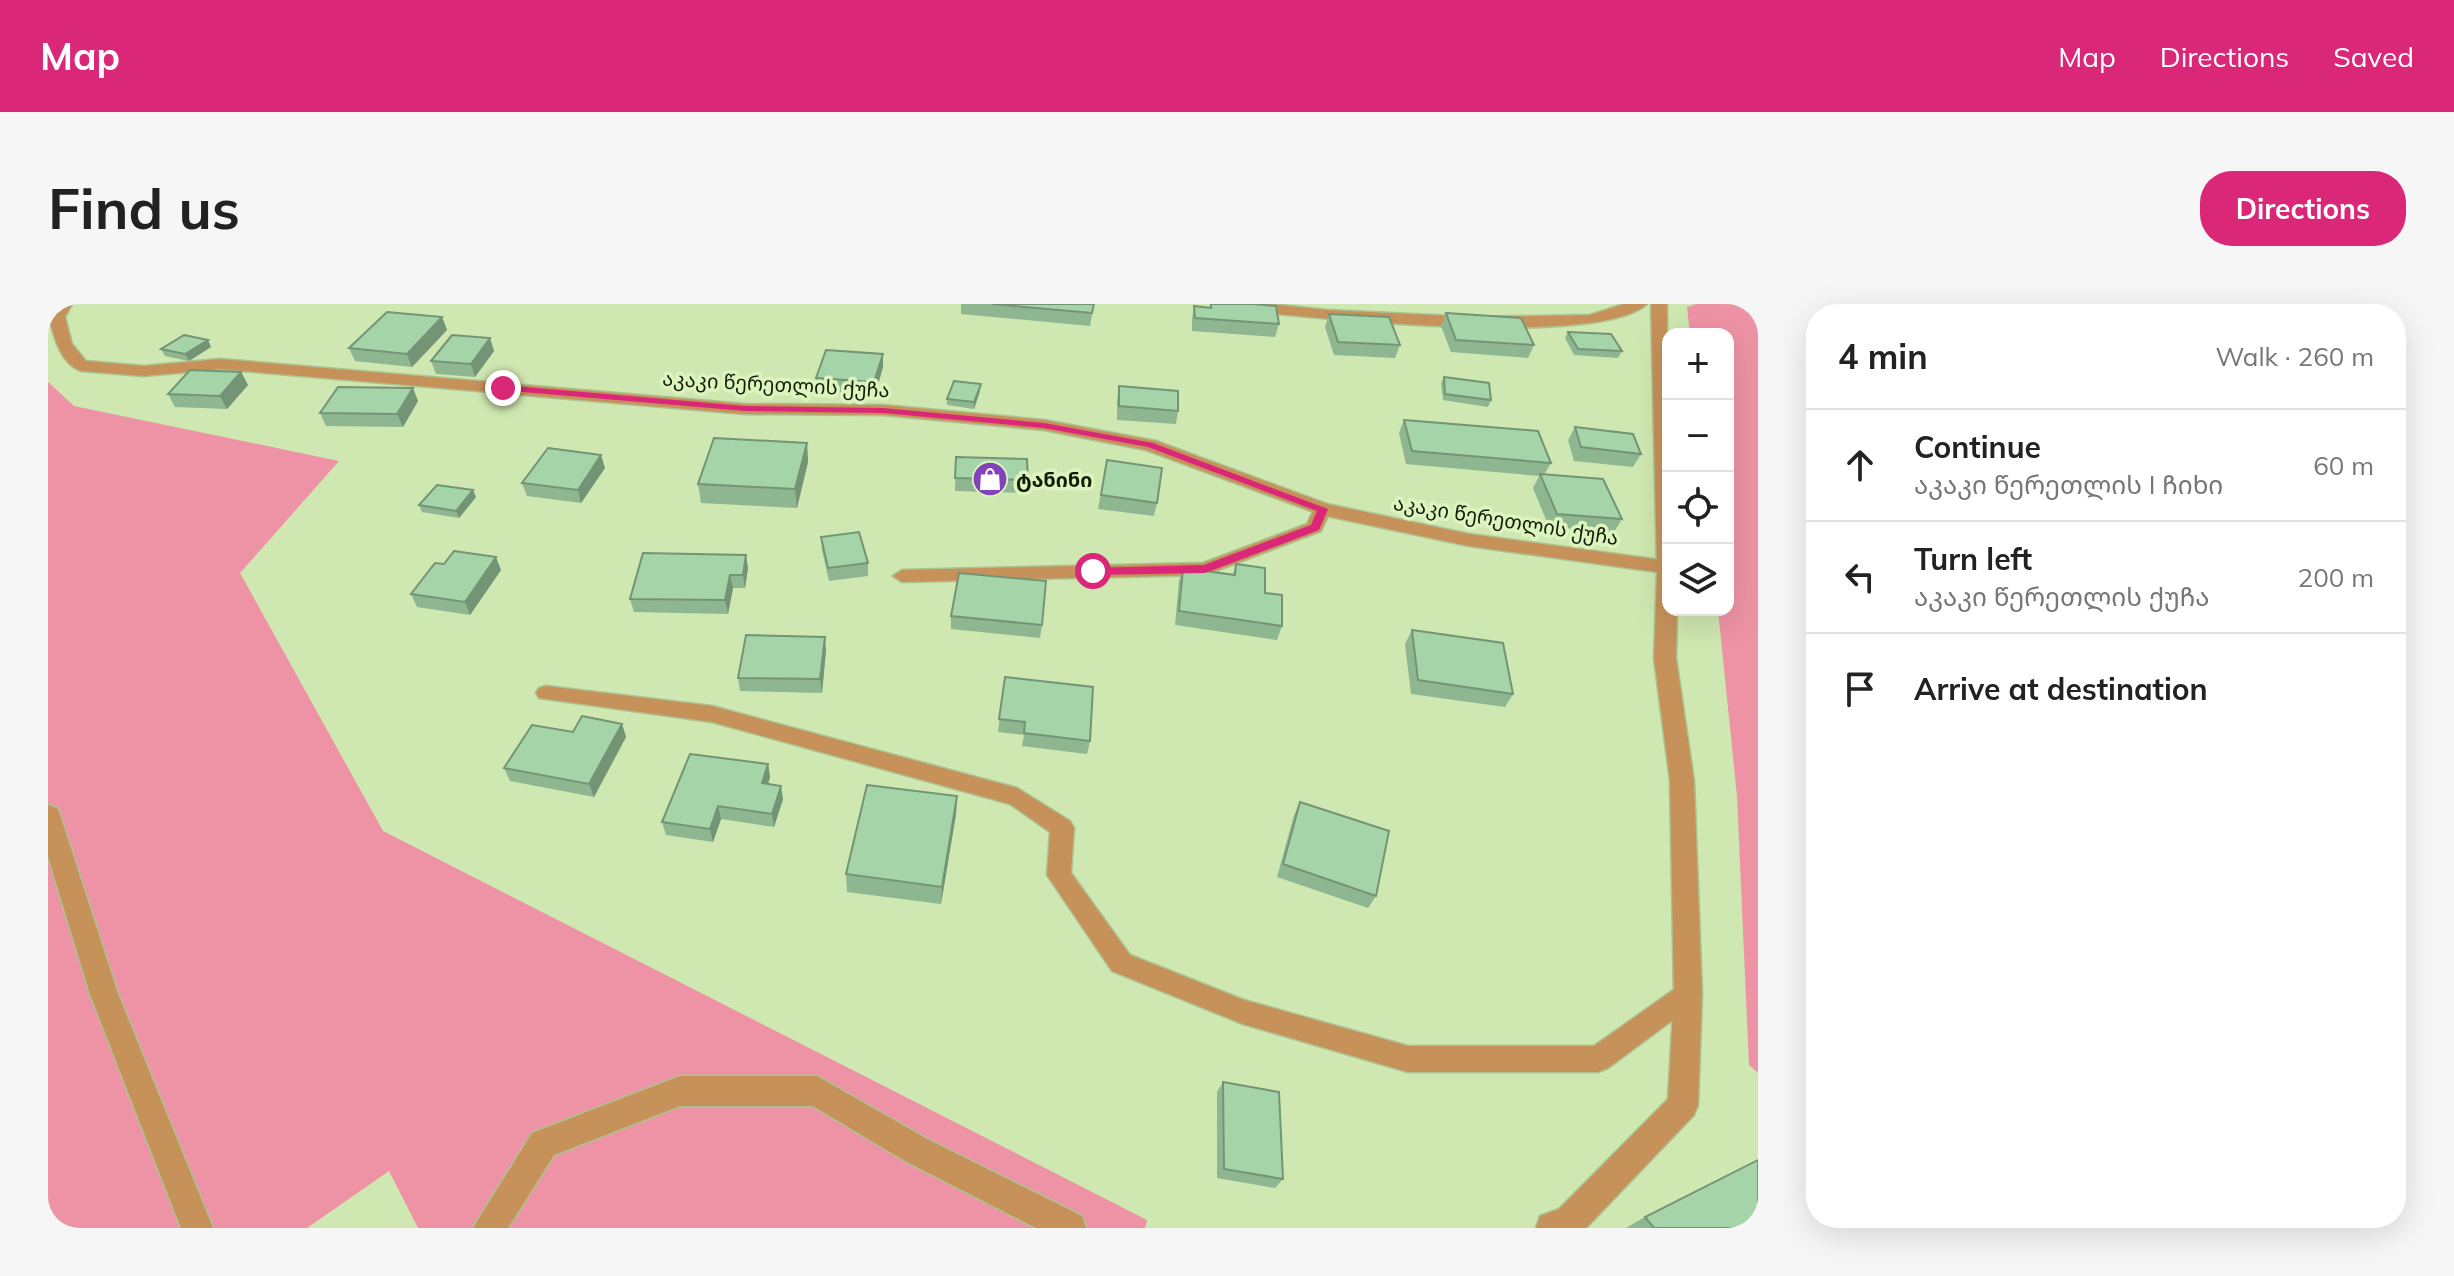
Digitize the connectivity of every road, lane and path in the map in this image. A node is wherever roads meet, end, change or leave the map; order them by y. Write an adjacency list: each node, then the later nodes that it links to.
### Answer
1 (64, 304): 5 (street, აკაკი წერეთლის ქუჩა)
2 (1229, 304): 3 (street)
3 (1639, 304)
4 (1659, 304): 6 (street)
5 (1322, 509): 7 (street, აკაკი წერეთლის ქუჩა); 8 (lane)
6 (1666, 544)
7 (1662, 566)
8 (902, 576)
9 (1666, 616): 12 (street)
10 (546, 693): 12 (lane)
11 (48, 815): 13 (street)
12 (1688, 994): 16 (street)
13 (197, 1228)
14 (489, 1228): 15 (street)
15 (1070, 1228)
16 (1552, 1228)

